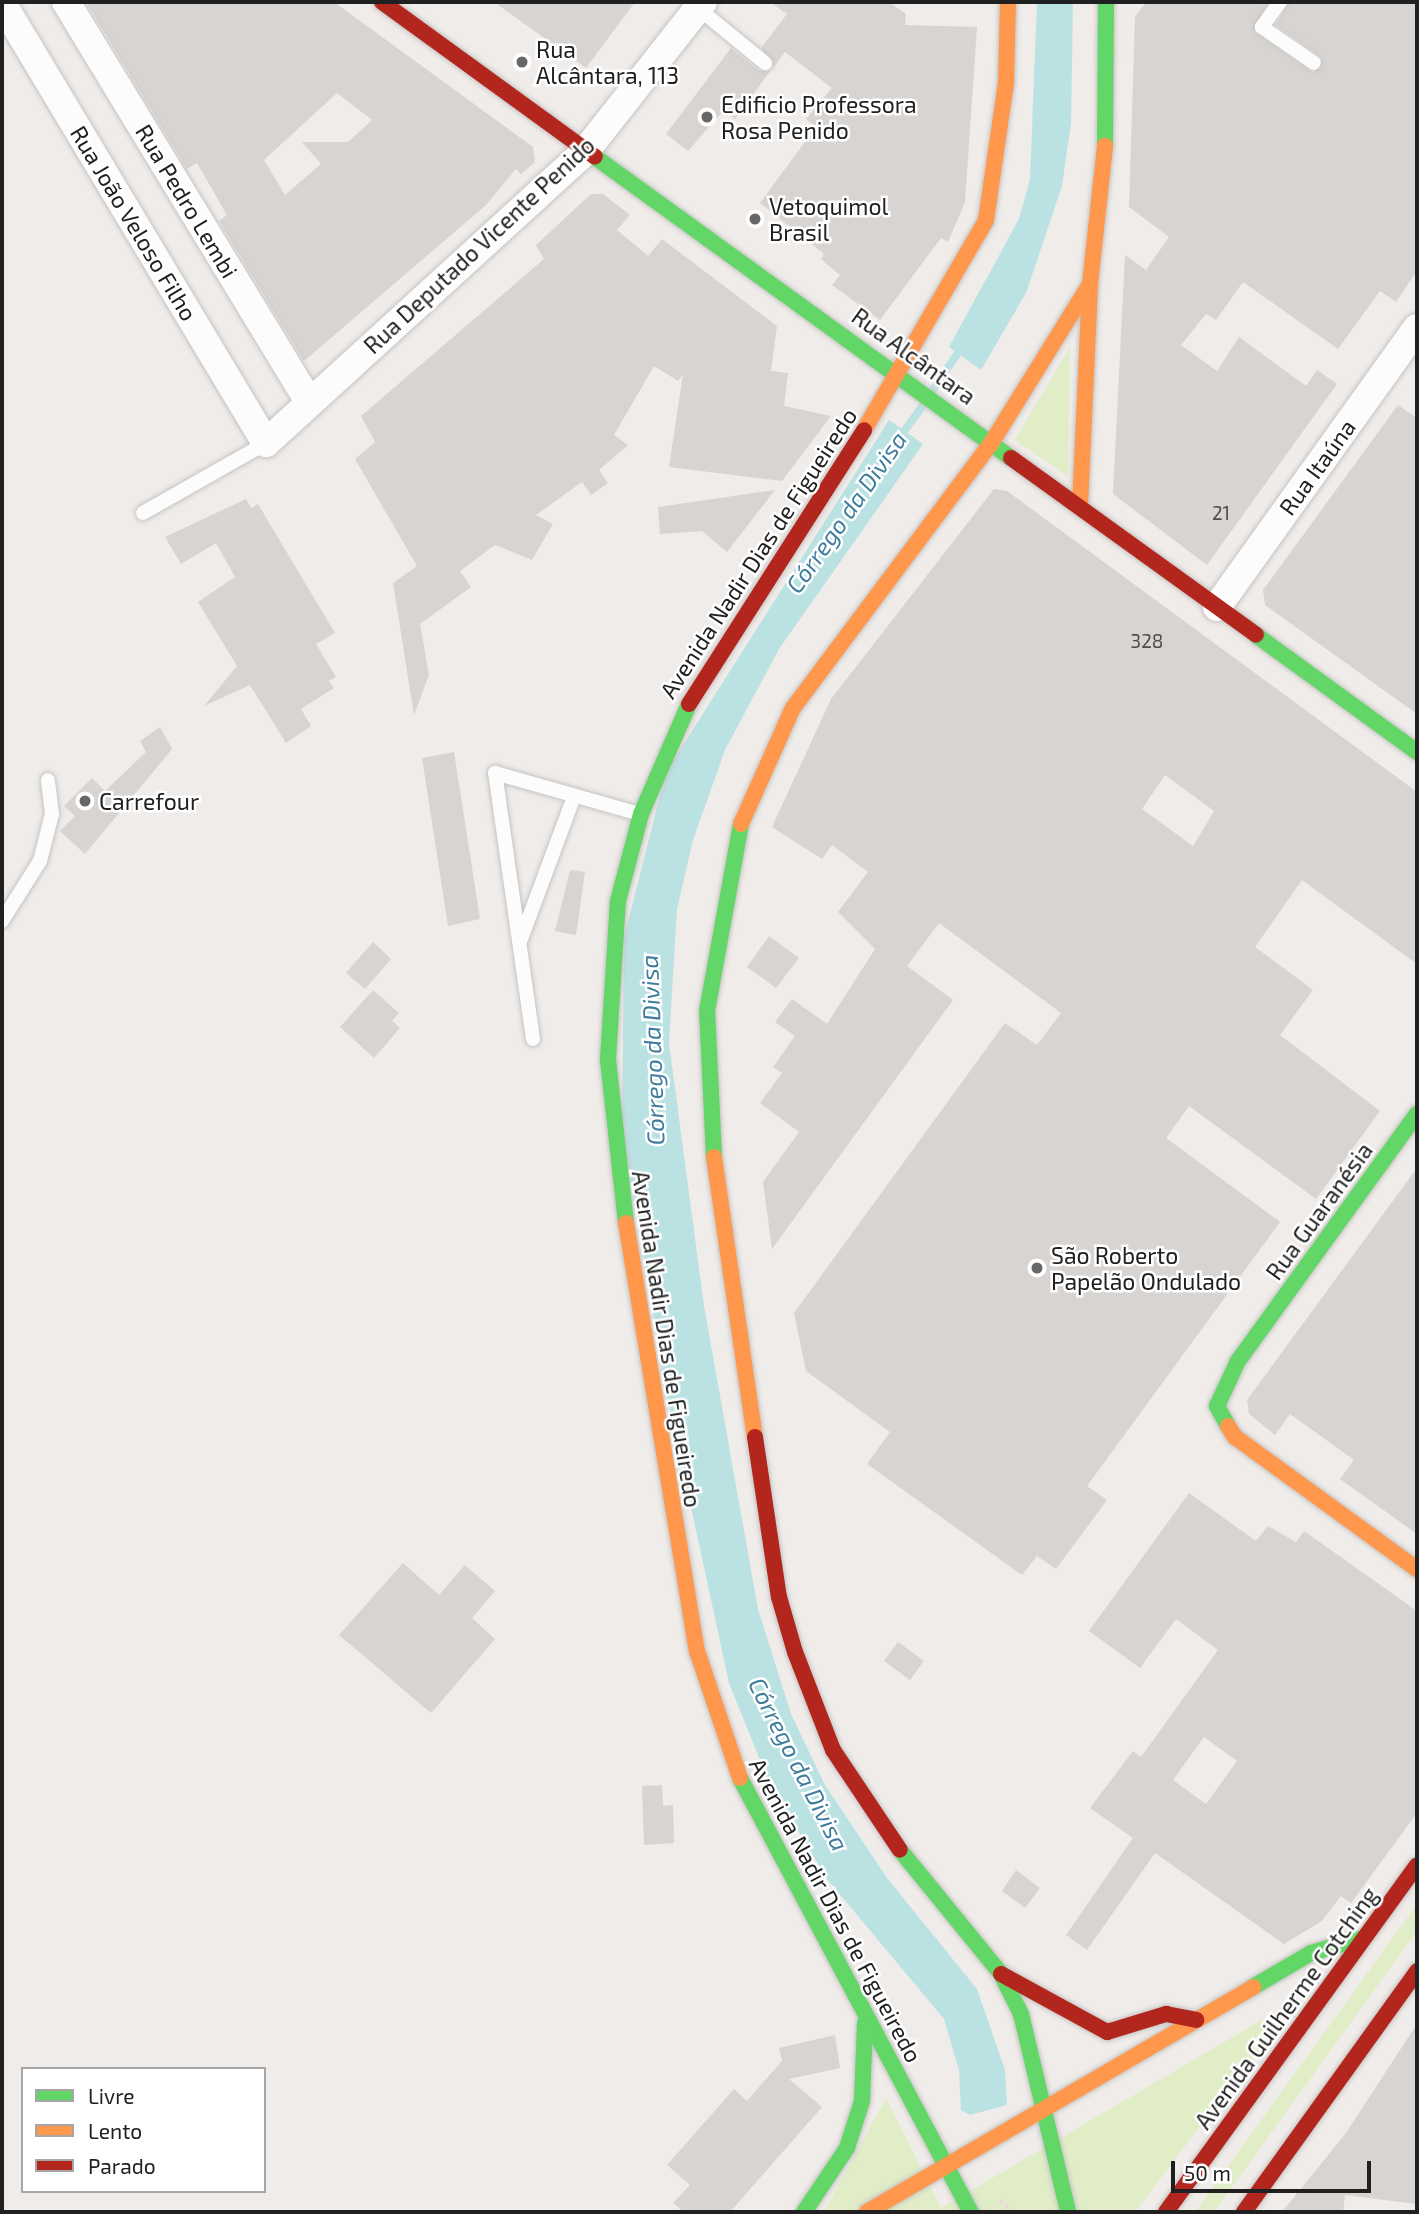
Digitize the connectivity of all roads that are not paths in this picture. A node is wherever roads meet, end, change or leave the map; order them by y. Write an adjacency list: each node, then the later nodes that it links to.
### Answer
1 (66, 2): 14 (street, Rua Pedro Lembi)
2 (382, 2): 10 (main road, Rua Alcântara)
3 (1008, 2): 13 (main road, Avenida Nadir Dias de Figueiredo)
4 (1106, 2): 11 (main road)
5 (1280, 2): 9 (lane)
6 (2, 3): 16 (street, Rua João Veloso Filho)
7 (700, 5): 8 (lane); 10 (street, Rua Deputado Vicente Penido)
8 (765, 63)
9 (1314, 63)
10 (584, 153): 13 (main road, Rua Alcântara); 14 (street, Rua Deputado Vicente Penido)
11 (1090, 284): 15 (main road); 17 (main road)
12 (1417, 328): 19 (street, Rua Itaúna)
13 (901, 372): 15 (main road, Rua Alcântara); 23 (main road, Avenida Nadir Dias de Figueiredo)
14 (309, 401): 16 (street, Rua Deputado Vicente Penido)
15 (992, 442): 17 (main road, Rua Alcântara); 32 (main road)
16 (266, 443): 18 (lane)
17 (1080, 506): 19 (main road, Rua Alcântara)
18 (143, 513)
19 (1217, 607): 20 (main road, Rua Alcântara)
20 (1417, 752)
21 (48, 780): 24 (lane)
22 (573, 799): 23 (lane); 25 (lane); 25 (lane)
23 (641, 814): 34 (main road, Avenida Nadir Dias de Figueiredo)
24 (2, 920)
25 (520, 941): 26 (lane)
26 (533, 1039)
27 (1417, 1114): 28 (main road, Rua Guaranésia)
28 (1417, 1569)
29 (1417, 1864): 30 (main road, Avenida Guilherme Cotching)
30 (1364, 1938): 33 (main road); 41 (main road, Avenida Guilherme Cotching)
31 (1417, 1971): 42 (main road)
32 (1000, 1974): 33 (main road); 35 (main road)
33 (1196, 2020): 35 (main road)
34 (865, 2023): 36 (main road, Avenida Nadir Dias de Figueiredo); 37 (main road)
35 (1046, 2108): 36 (main road); 40 (main road)
36 (946, 2166): 38 (main road); 39 (main road, Avenida Nadir Dias de Figueiredo)
37 (804, 2212)
38 (867, 2212)
39 (971, 2212)
40 (1068, 2212)
41 (1166, 2212)
42 (1244, 2212)

